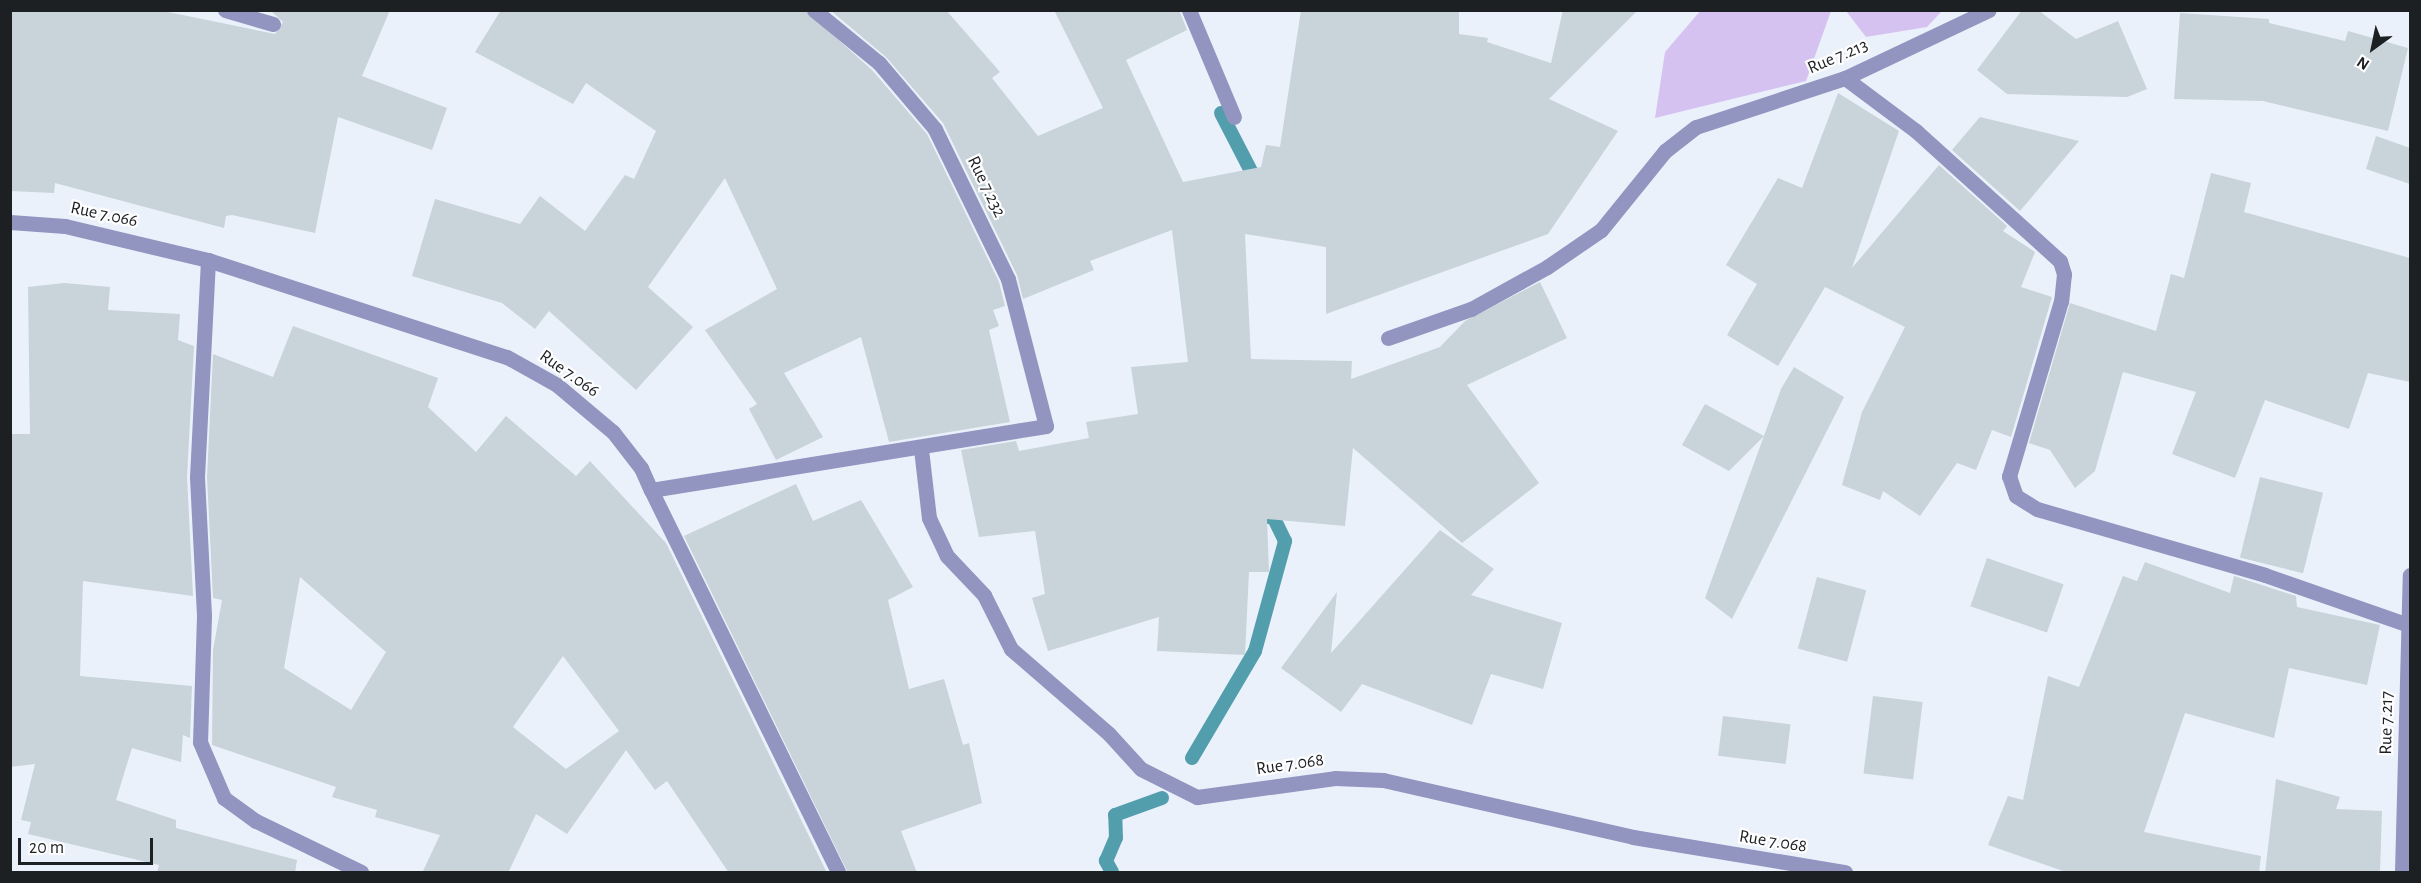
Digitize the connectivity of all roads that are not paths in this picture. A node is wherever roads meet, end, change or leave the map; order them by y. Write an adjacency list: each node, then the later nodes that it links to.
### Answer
1 (225, 10): 5 (street)
2 (814, 10): 11 (street, Rue 7.232)
3 (1189, 10): 7 (street)
4 (1989, 10): 6 (street, Rue 7.213)
5 (273, 24)
6 (1845, 78): 10 (street, Rue 7.213); 15 (street)
7 (1234, 117)
8 (10, 222): 9 (street, Rue 7.066)
9 (208, 260): 12 (street, Rue 7.066); 16 (street)
10 (1388, 338)
11 (921, 449): 12 (street); 18 (street, Rue 7.068)
12 (651, 490): 17 (street, Rue 7.066)
13 (2410, 575): 14 (street, Rue 7.217)
14 (2409, 599): 15 (street, Rue 7.217)
15 (2406, 624): 19 (street, Rue 7.217)
16 (361, 873)
17 (838, 873)
18 (1845, 873)
19 (2402, 873)

